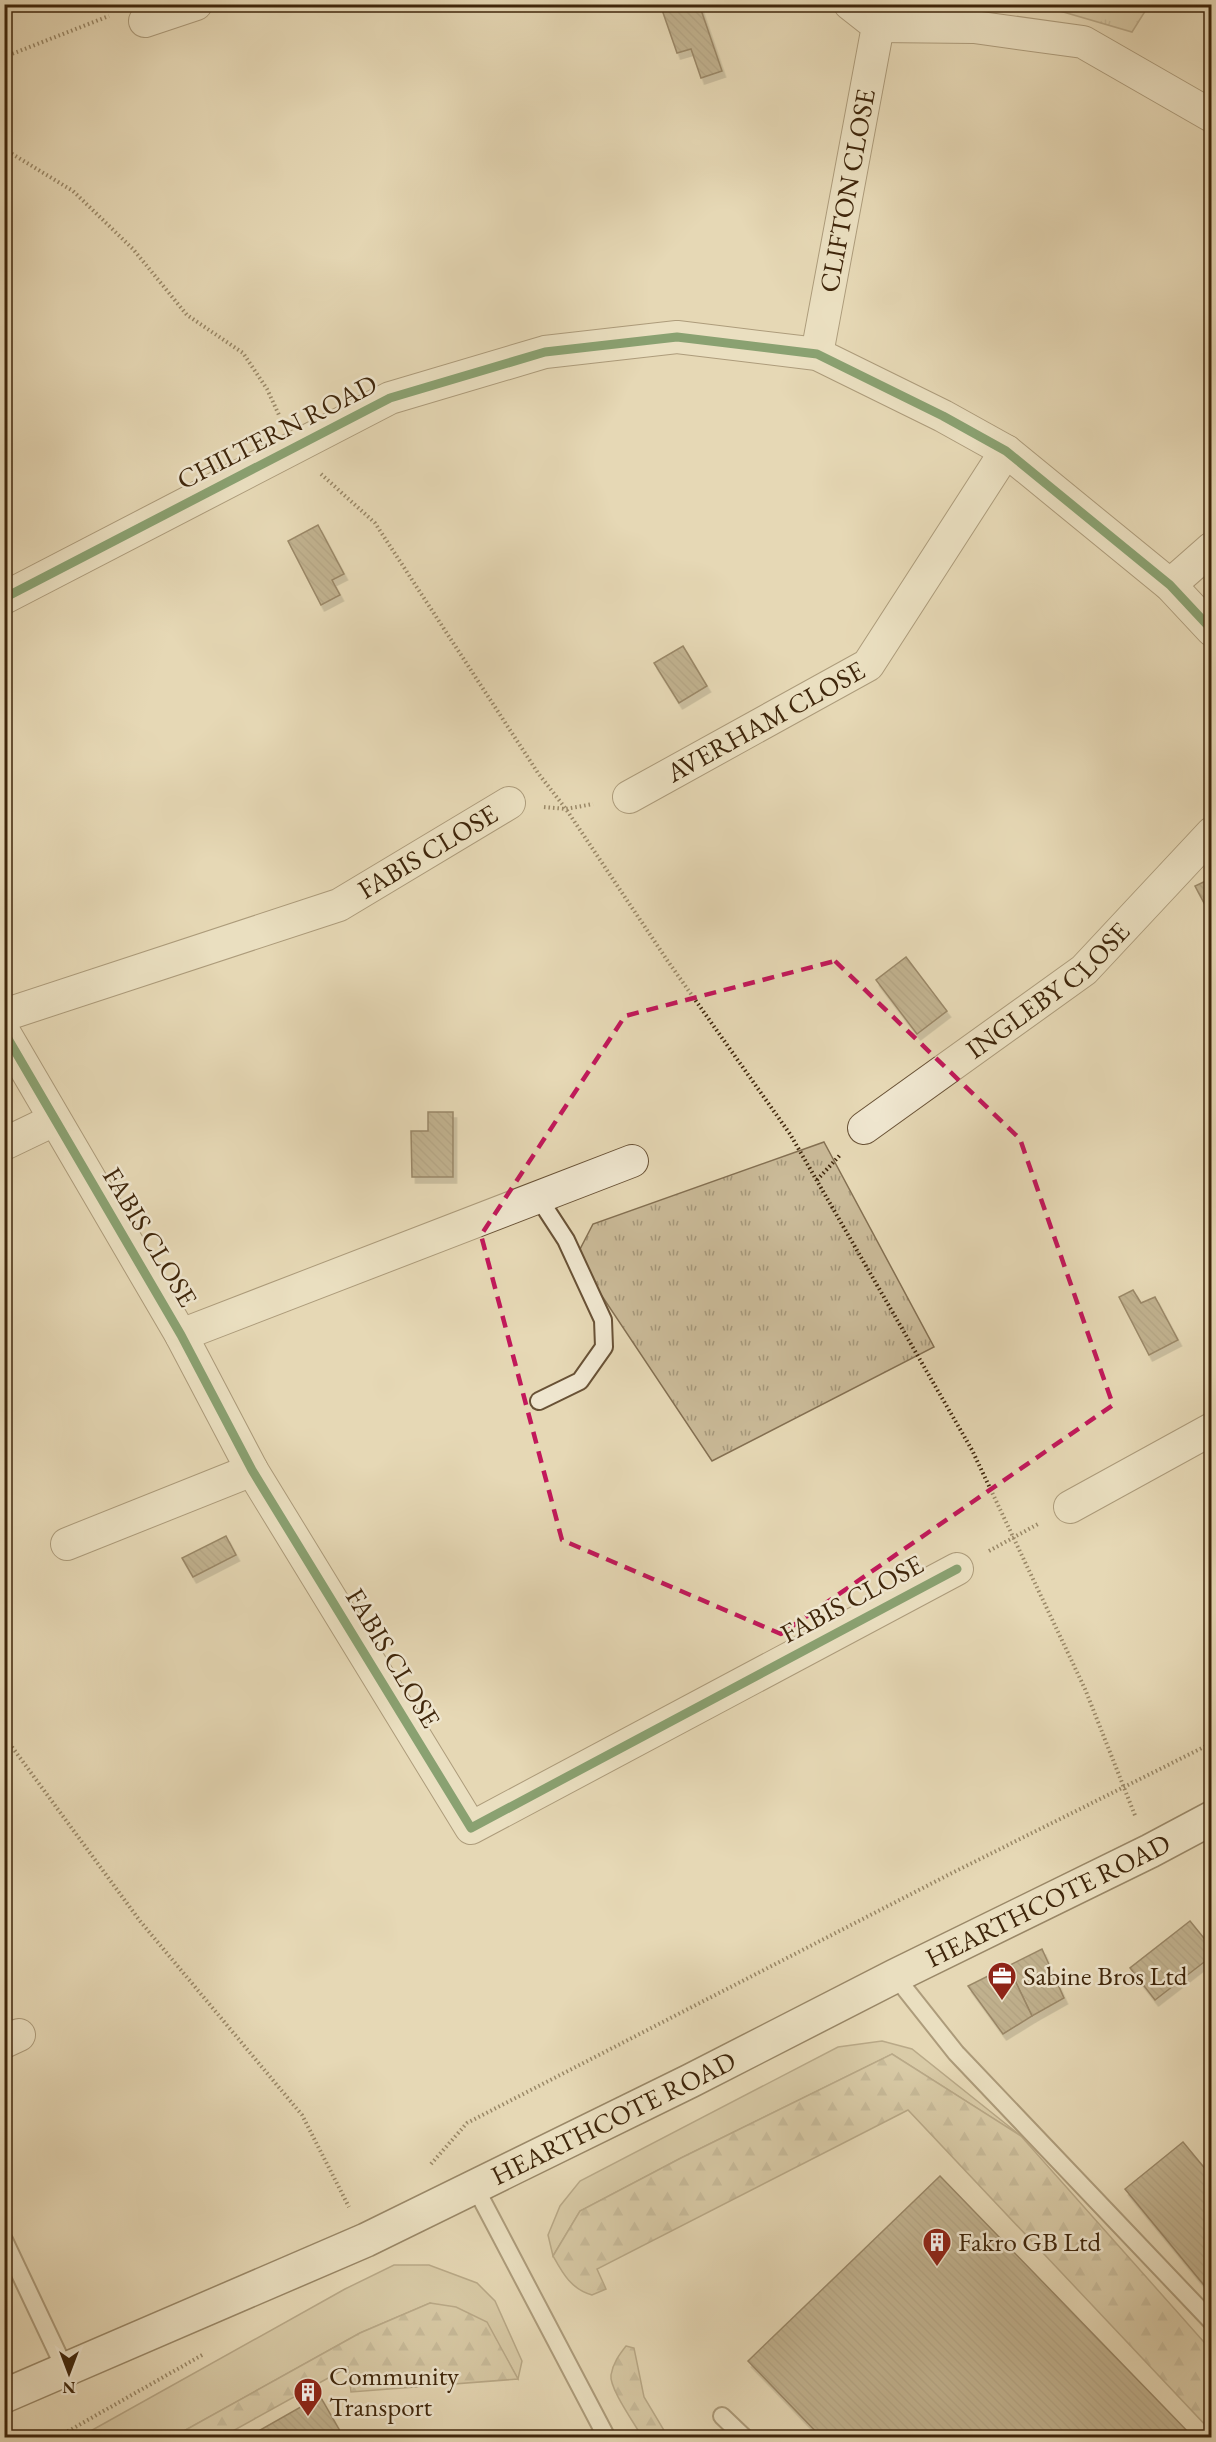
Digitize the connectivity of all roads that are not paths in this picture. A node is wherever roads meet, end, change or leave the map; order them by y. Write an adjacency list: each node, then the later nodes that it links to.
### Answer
1 (196, 4): 3 (street)
2 (850, 4): 4 (street)
3 (145, 21)
4 (878, 26): 5 (street); 6 (street, CLIFTON CLOSE)
5 (1212, 116)
6 (817, 354): 7 (street, CHILTERN ROAD); 10 (street, CHILTERN ROAD)
7 (1006, 451): 9 (street, CHILTERN ROAD); 12 (street, AVERHAM CLOSE)
8 (1212, 548): 9 (street)
9 (1170, 585): 11 (street, CHILTERN ROAD)
10 (4, 598)
11 (1212, 630)
12 (629, 796)
13 (509, 803): 15 (street, FABIS CLOSE)
14 (1212, 833): 18 (street, INGLEBY CLOSE)
15 (4, 1015)
16 (4, 1032): 17 (street, FABIS CLOSE)
17 (54, 1120): 19 (street); 22 (street, FABIS CLOSE)
18 (864, 1128)
19 (4, 1144)
20 (632, 1161): 21 (street, FABIS CLOSE)
21 (538, 1197): 22 (street, FABIS CLOSE); 23 (lane)
22 (181, 1335): 25 (street, FABIS CLOSE)
23 (539, 1401)
24 (1212, 1430): 26 (street)
25 (252, 1470): 27 (street); 28 (street, FABIS CLOSE)
26 (1070, 1506)
27 (67, 1544)
28 (957, 1569)
29 (1212, 1818): 30 (street, HEARTHCOTE ROAD)
30 (895, 1976): 31 (street, HEARTHCOTE ROAD); 33 (lane)
31 (475, 2187): 34 (street, HEARTHCOTE ROAD); 37 (lane)
32 (4, 2240): 34 (lane)
33 (1212, 2322)
34 (65, 2369): 35 (street, HEARTHCOTE ROAD)
35 (4, 2396)
36 (722, 2416): 38 (lane)
37 (607, 2438)
38 (745, 2438)

